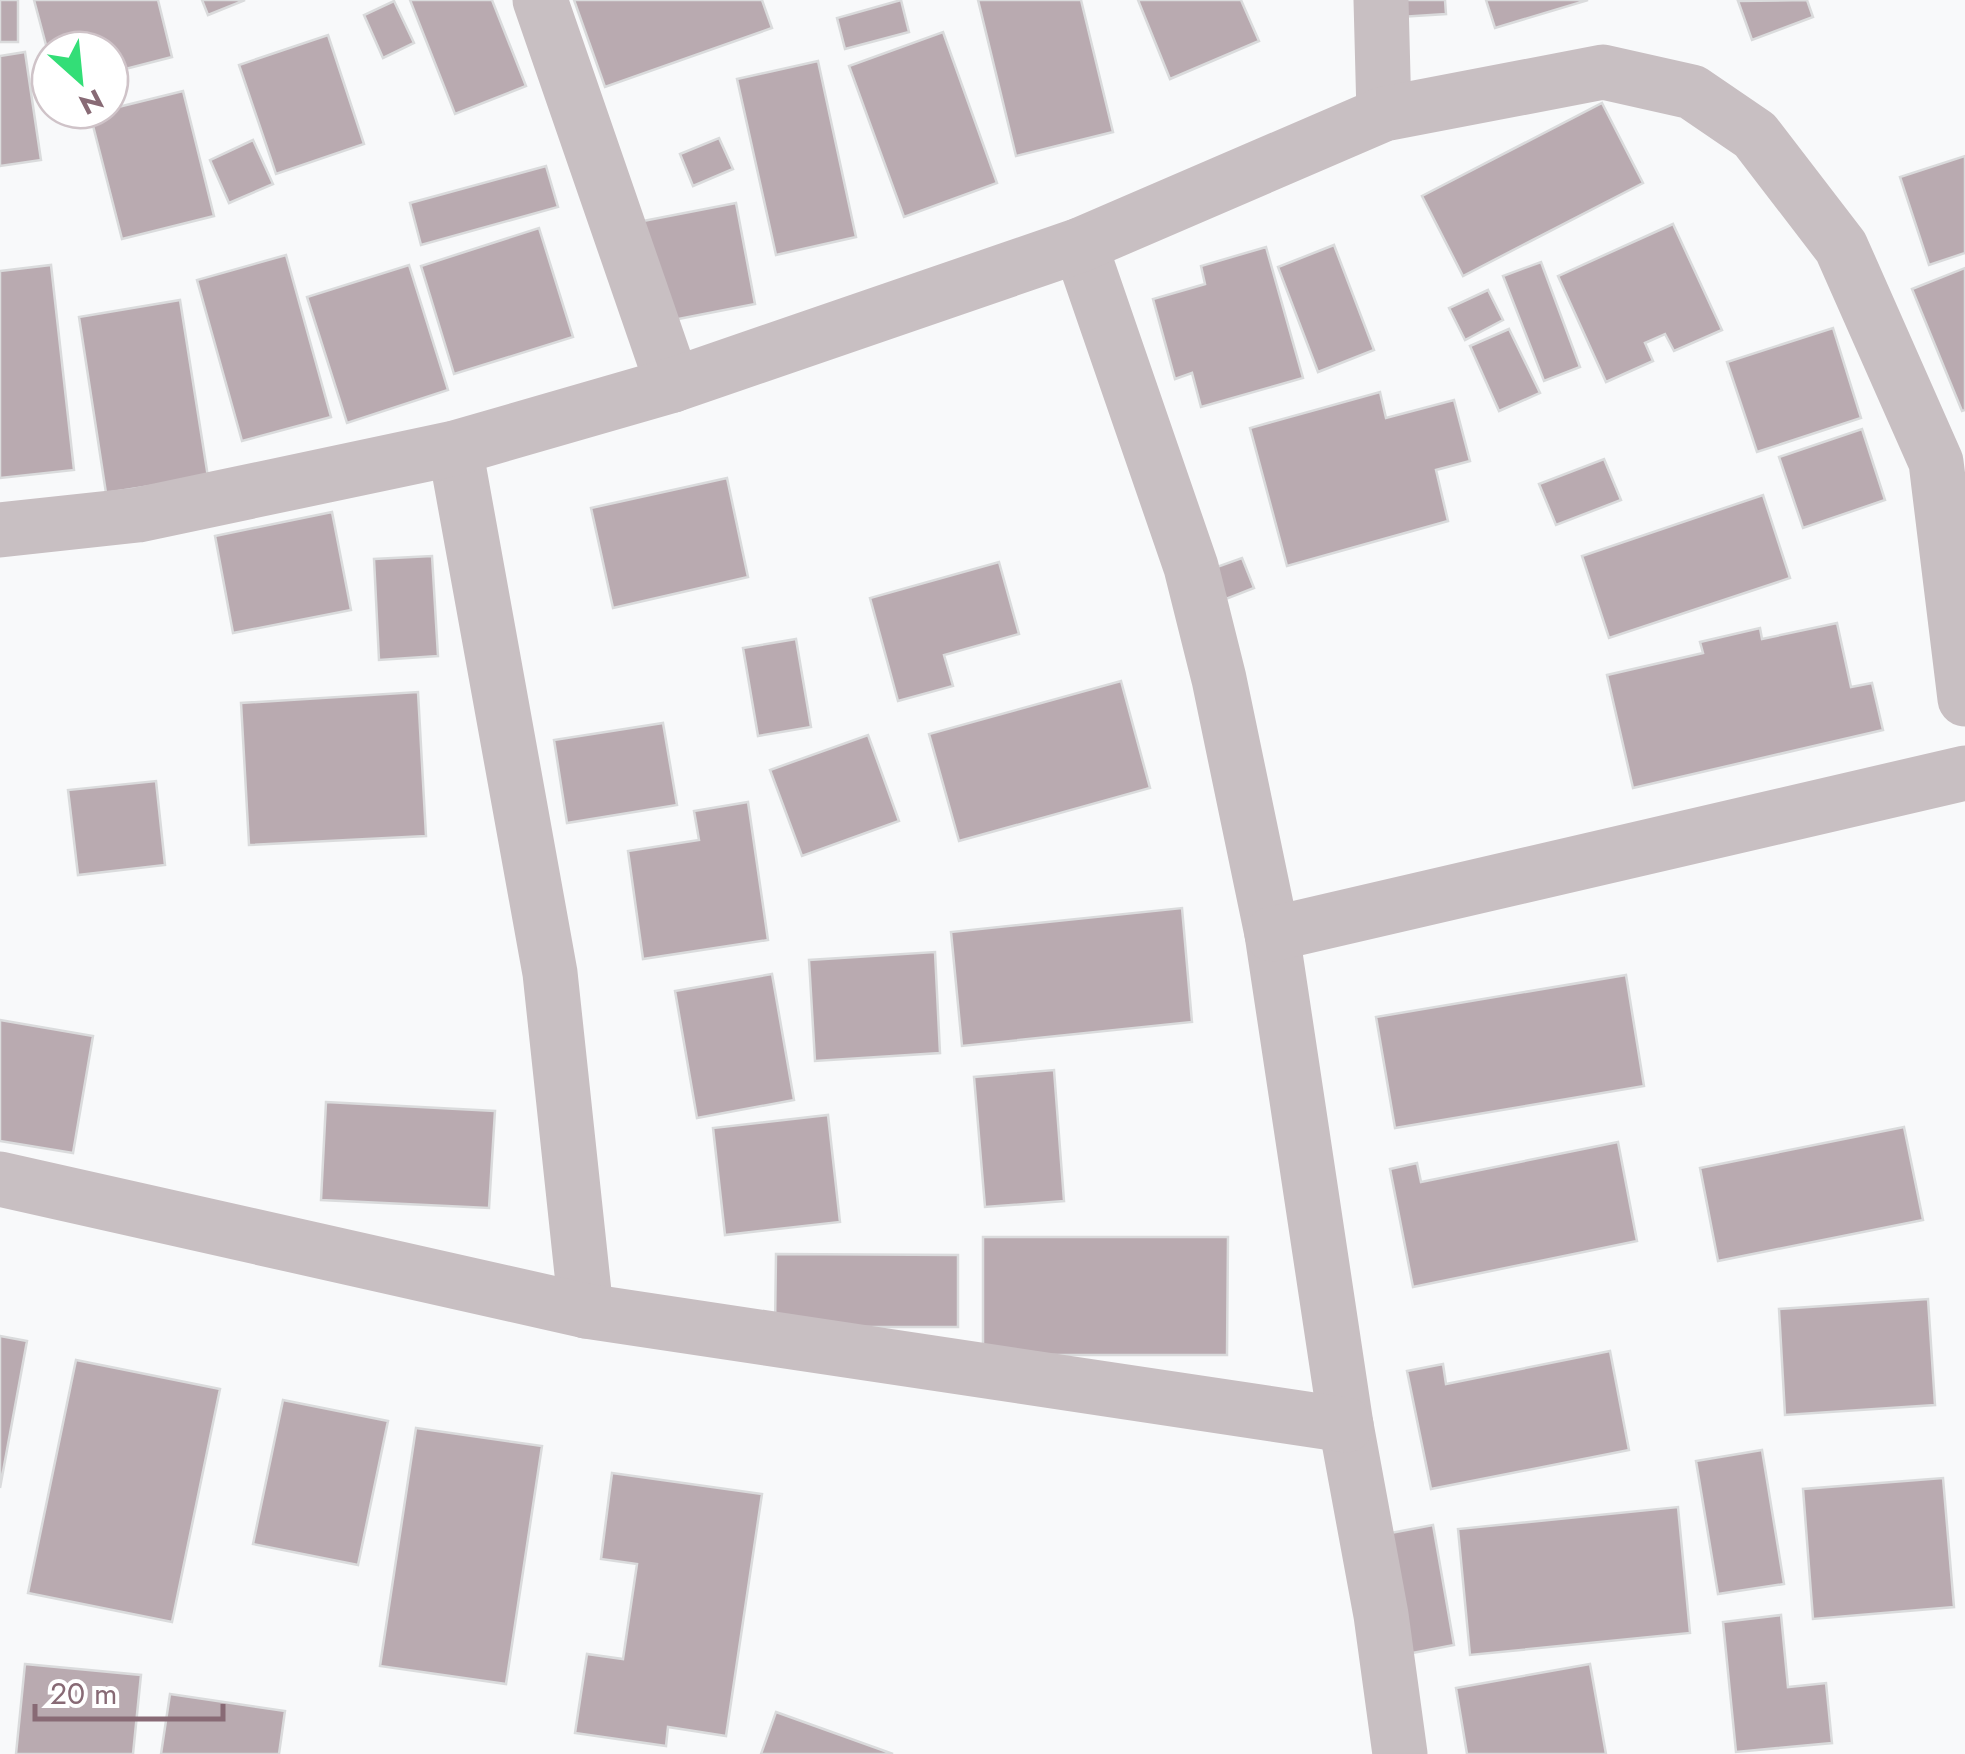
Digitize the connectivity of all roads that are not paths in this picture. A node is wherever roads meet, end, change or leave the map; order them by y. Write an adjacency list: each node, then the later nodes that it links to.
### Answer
1 (540, 0): 5 (street)
2 (1381, 0): 3 (street)
3 (1384, 114): 4 (street); 7 (street)
4 (1080, 245): 5 (street); 11 (street)
5 (673, 385): 6 (street)
6 (454, 448): 8 (street); 13 (street)
7 (1950, 456): 9 (street)
8 (0, 530)
9 (1965, 700)
10 (1965, 773): 11 (street)
11 (1272, 934): 14 (street)
12 (0, 1179): 13 (street)
13 (586, 1311): 14 (street)
14 (1346, 1425): 15 (street)
15 (1400, 1754)

